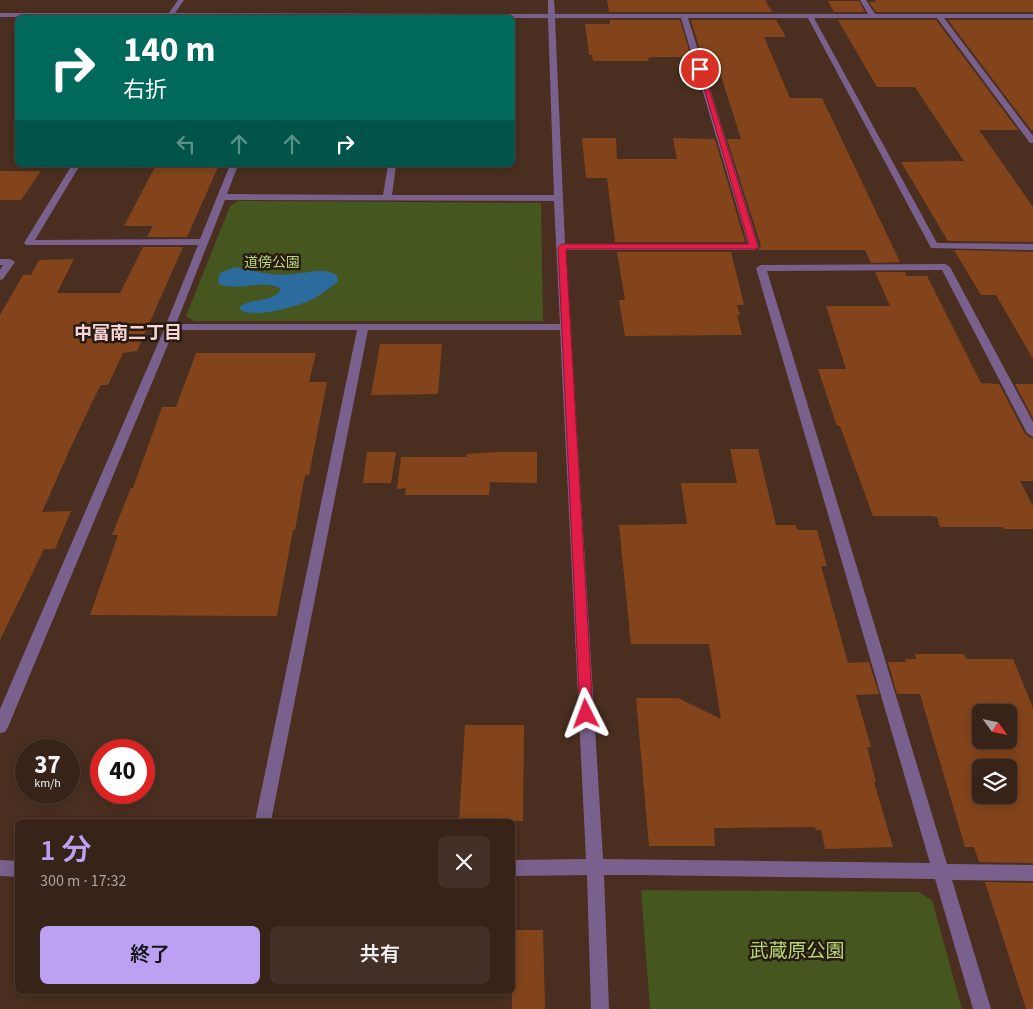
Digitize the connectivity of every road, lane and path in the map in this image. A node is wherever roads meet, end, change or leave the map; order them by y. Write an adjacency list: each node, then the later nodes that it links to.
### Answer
1 (181, 0): 6 (street)
2 (551, 0): 8 (street)
3 (863, 0): 11 (street)
4 (0, 15): 5 (street)
5 (15, 15)
6 (171, 15)
7 (515, 15): 8 (street)
8 (552, 15): 9 (street); 20 (street)
9 (684, 16): 10 (street); 22 (street)
10 (810, 16): 11 (street); 23 (street)
11 (873, 16): 12 (street)
12 (939, 16): 13 (street); 14 (street)
13 (1033, 16)
14 (1033, 141)
15 (75, 167): 21 (street)
16 (233, 167): 18 (street)
17 (392, 167): 19 (street)
18 (221, 197): 19 (street); 21 (street)
19 (387, 197): 20 (street)
20 (558, 198): 22 (street)
21 (205, 242): 26 (street)
22 (562, 247): 28 (street)
23 (1033, 247)
24 (0, 262): 25 (street)
25 (0, 277)
26 (170, 327): 27 (street); 30 (street)
27 (363, 327): 28 (street); 31 (street)
28 (566, 328): 34 (street)
29 (1033, 434): 36 (street)
30 (0, 727)
31 (263, 819)
32 (0, 868): 35 (street)
33 (515, 868): 34 (street)
34 (595, 868): 36 (street); 38 (street)
35 (15, 869)
36 (941, 872): 37 (street); 39 (street)
37 (1033, 873)
38 (600, 1009)
39 (982, 1009)

